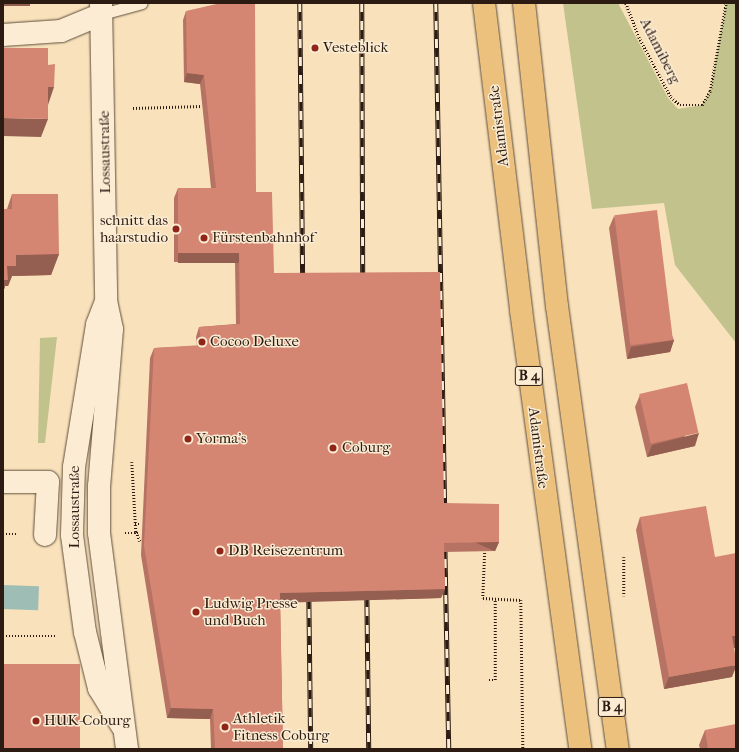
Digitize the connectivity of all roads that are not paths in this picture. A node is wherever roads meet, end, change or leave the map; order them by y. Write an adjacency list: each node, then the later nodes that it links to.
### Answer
1 (142, 3): 4 (lane)
2 (484, 3): 9 (highway, Adamistraße / B 4)
3 (524, 3): 10 (highway, B 4)
4 (102, 8): 5 (street); 8 (street, Lossaustraße)
5 (3, 35)
6 (3, 482): 7 (street)
7 (45, 535)
8 (126, 740)
9 (580, 749)
10 (618, 749)

